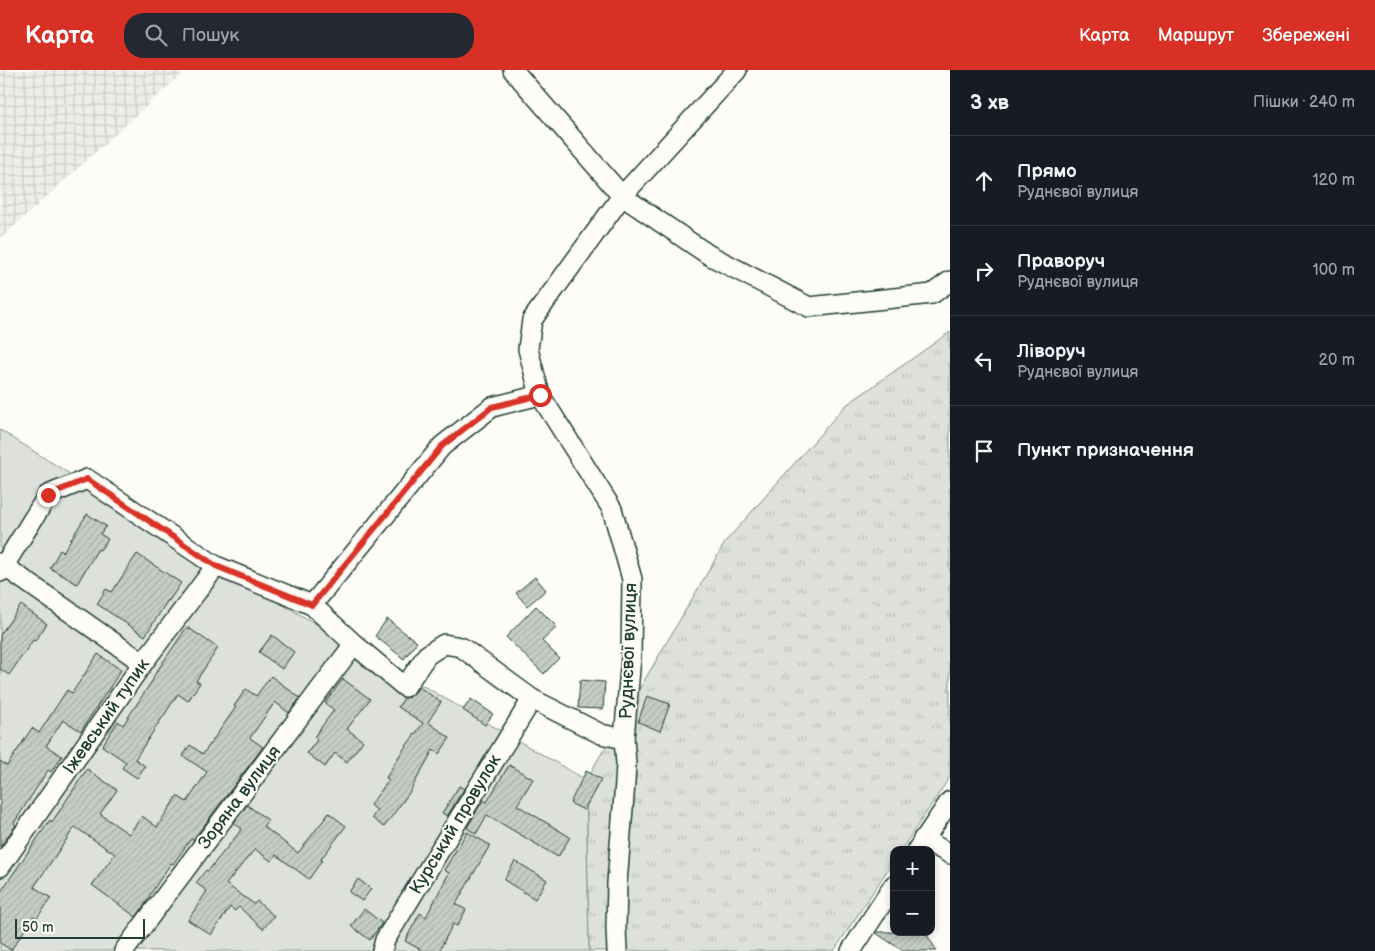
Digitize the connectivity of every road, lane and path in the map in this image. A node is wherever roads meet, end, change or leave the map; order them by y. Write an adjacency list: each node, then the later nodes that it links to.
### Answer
1 (513, 70): 3 (street)
2 (737, 70): 3 (street, Руднєвої вулиця)
3 (622, 196): 4 (street); 5 (street, Руднєвої вулиця)
4 (950, 281)
5 (540, 395): 8 (street); 12 (street, Руднєвої вулиця)
6 (216, 566): 7 (street, Руднєвої вулиця); 8 (street, Руднєвої вулиця); 10 (street, Іжевський тупик)
7 (1, 567): 10 (street)
8 (312, 605): 9 (street, Руднєвої вулиця)
9 (354, 644): 11 (street, Руднєвої вулиця); 18 (street, Зоряна вулиця)
10 (143, 663): 16 (street, Іжевський тупик)
11 (532, 699): 12 (street, Руднєвої вулиця); 19 (street, Курський провулок)
12 (624, 739): 20 (street)
13 (950, 801): 14 (street)
14 (920, 844): 15 (street)
15 (950, 854)
16 (0, 867)
17 (890, 891): 21 (street)
18 (124, 951)
19 (382, 951)
20 (617, 951)
21 (851, 951)

